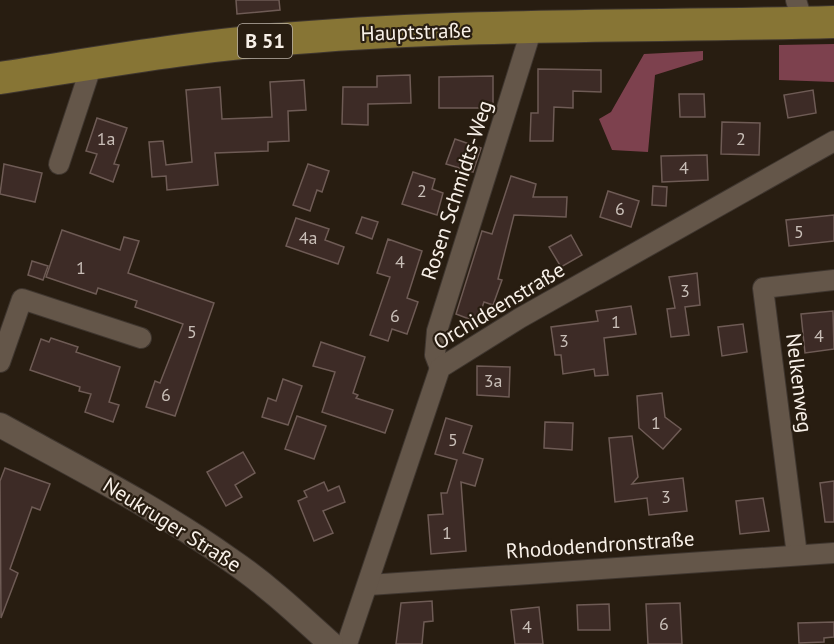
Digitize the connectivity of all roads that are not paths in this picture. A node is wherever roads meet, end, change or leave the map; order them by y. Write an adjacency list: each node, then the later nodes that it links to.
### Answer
1 (800, 12): 2 (main road, Hauptstraße / B 51); 3 (main road, Hauptstraße / B 51)
2 (834, 22)
3 (532, 28): 4 (main road, Hauptstraße / B 51); 11 (street, Rosen Schmidts-Weg)
4 (92, 64): 5 (main road, Hauptstraße / B 51); 7 (street)
5 (0, 78)
6 (834, 141): 11 (street, Orchideenstraße)
7 (59, 164)
8 (834, 280): 14 (street, Nelkenweg)
9 (141, 338): 10 (street)
10 (0, 362)
11 (440, 368): 15 (street, Orchideenstraße)
12 (0, 425): 16 (street, Neukruger Straße)
13 (834, 553): 14 (street, Rhododendronstraße)
14 (797, 555): 15 (street, Rhododendronstraße)
15 (369, 585): 17 (street, Orchideenstraße)
16 (331, 644)
17 (347, 644)

